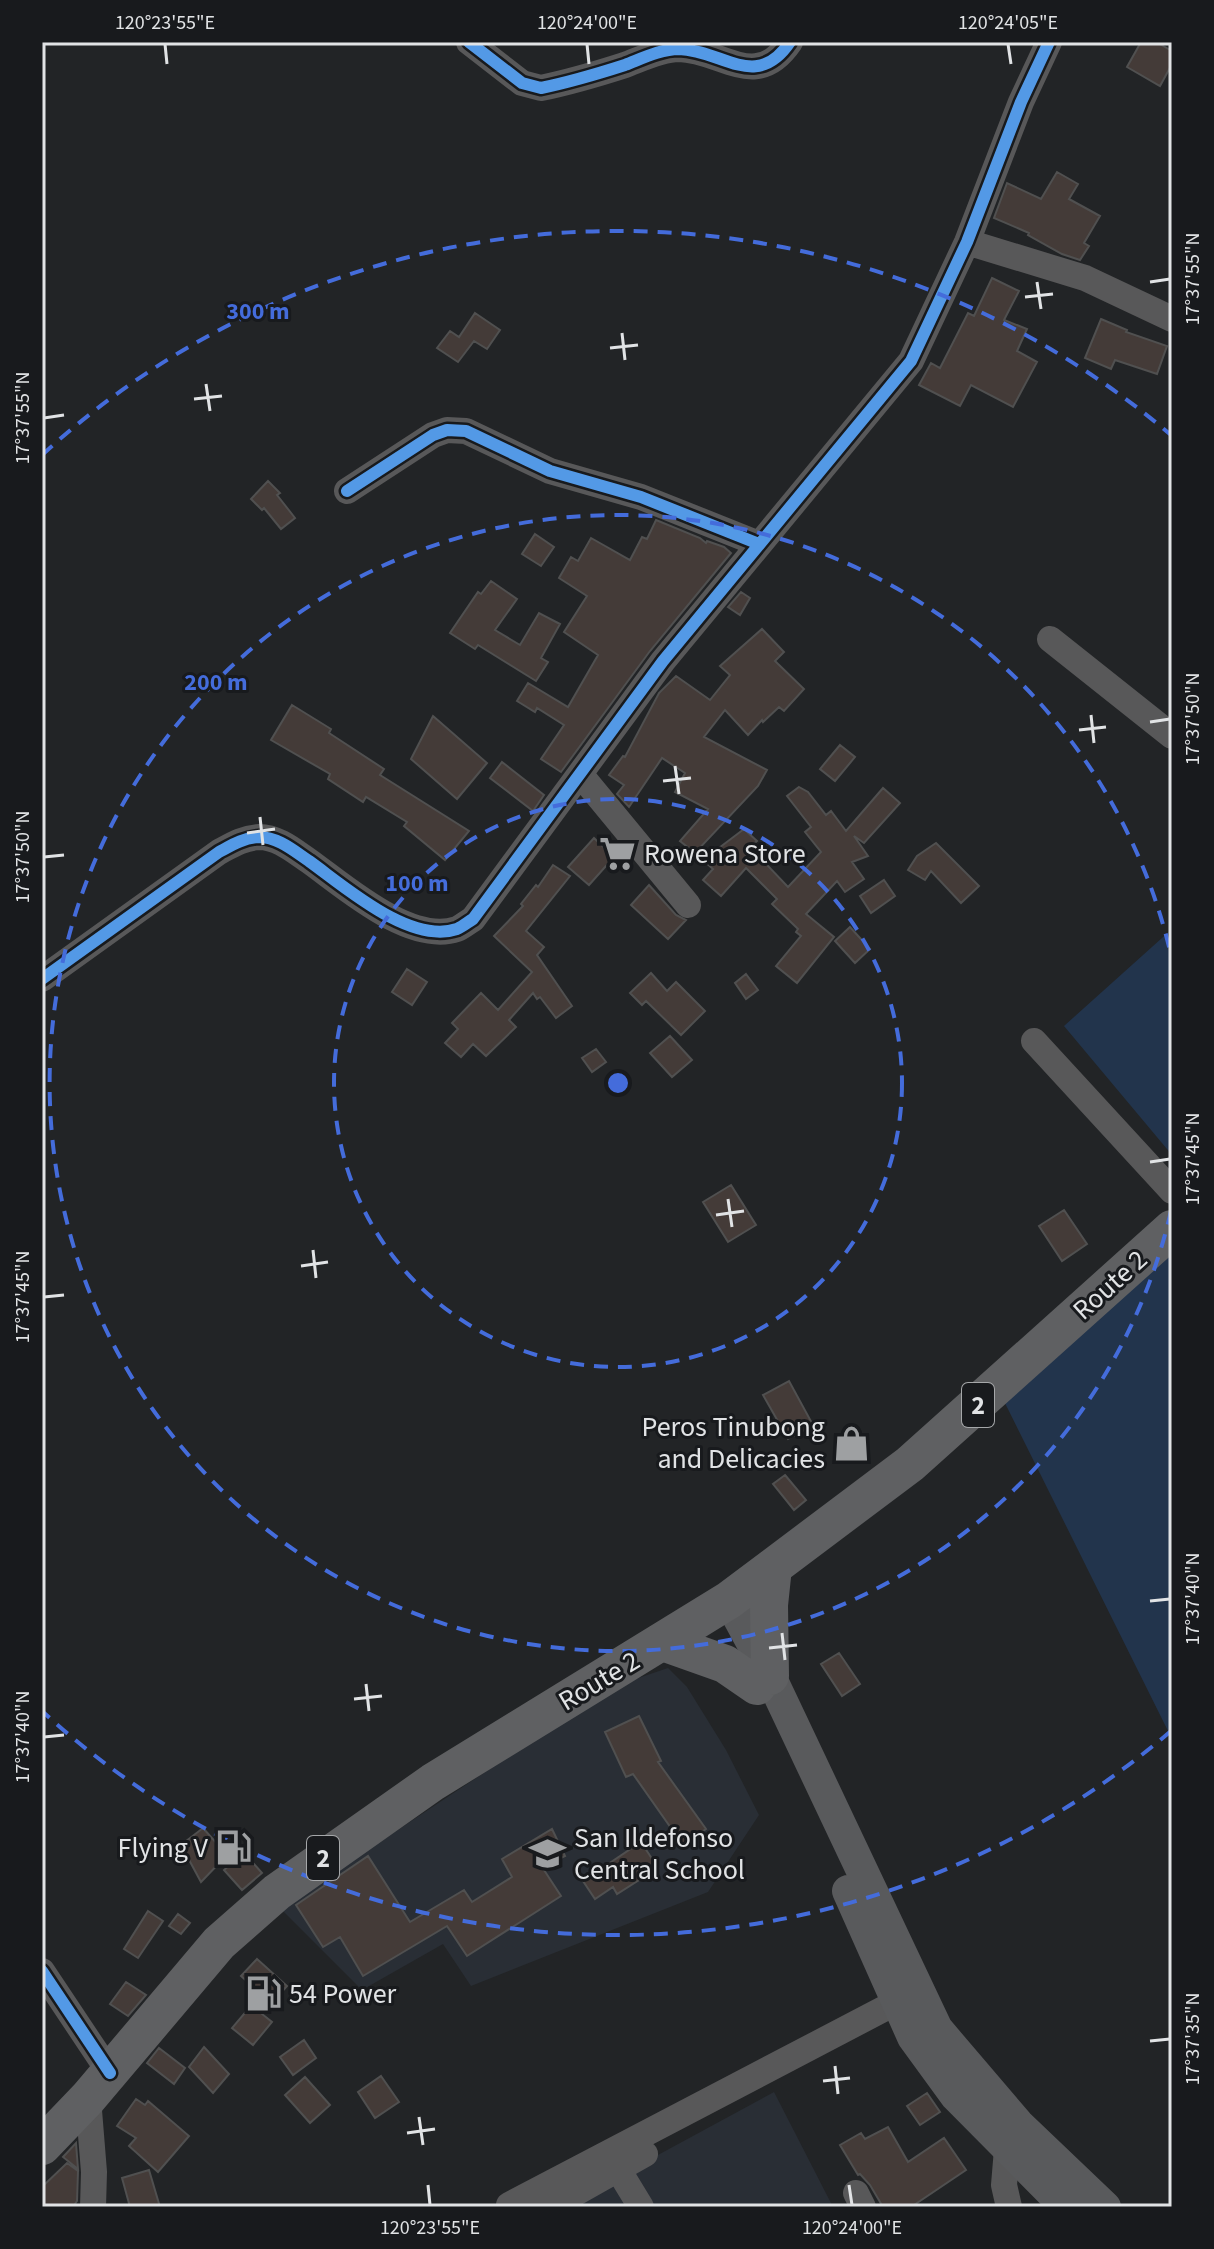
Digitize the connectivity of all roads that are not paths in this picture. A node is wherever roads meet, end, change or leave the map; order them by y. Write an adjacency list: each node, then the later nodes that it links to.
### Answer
1 (469, 42): 2 (street)
2 (790, 42)
3 (1049, 42): 4 (street)
4 (967, 242): 5 (street); 7 (street)
5 (1172, 319)
6 (347, 491): 7 (street)
7 (759, 544): 10 (street)
8 (1050, 639): 9 (street)
9 (1172, 736)
10 (580, 774): 11 (street); 12 (street)
11 (688, 905)
12 (42, 979)
13 (1034, 1041): 14 (street)
14 (1172, 1191)
15 (1172, 1229): 16 (highway, Route 2 / 2)
16 (773, 1567): 17 (highway, Route 2 / 2); 19 (highway)
17 (722, 1604): 18 (highway, Route 2 / 2); 19 (main road)
18 (663, 1642): 19 (highway); 22 (highway, Route 2 / 2)
19 (764, 1681): 21 (main road)
20 (42, 1971): 22 (street)
21 (912, 2004): 24 (main road); 25 (street); 32 (main road)
22 (99, 2085): 23 (highway, Route 2 / 2); 26 (street)
23 (42, 2146)
24 (1007, 2149): 30 (street); 31 (main road)
25 (613, 2160): 27 (street); 28 (street); 29 (street)
26 (93, 2207)
27 (510, 2207)
28 (551, 2207)
29 (641, 2207)
30 (1009, 2207)
31 (1066, 2207)
32 (1105, 2207)

